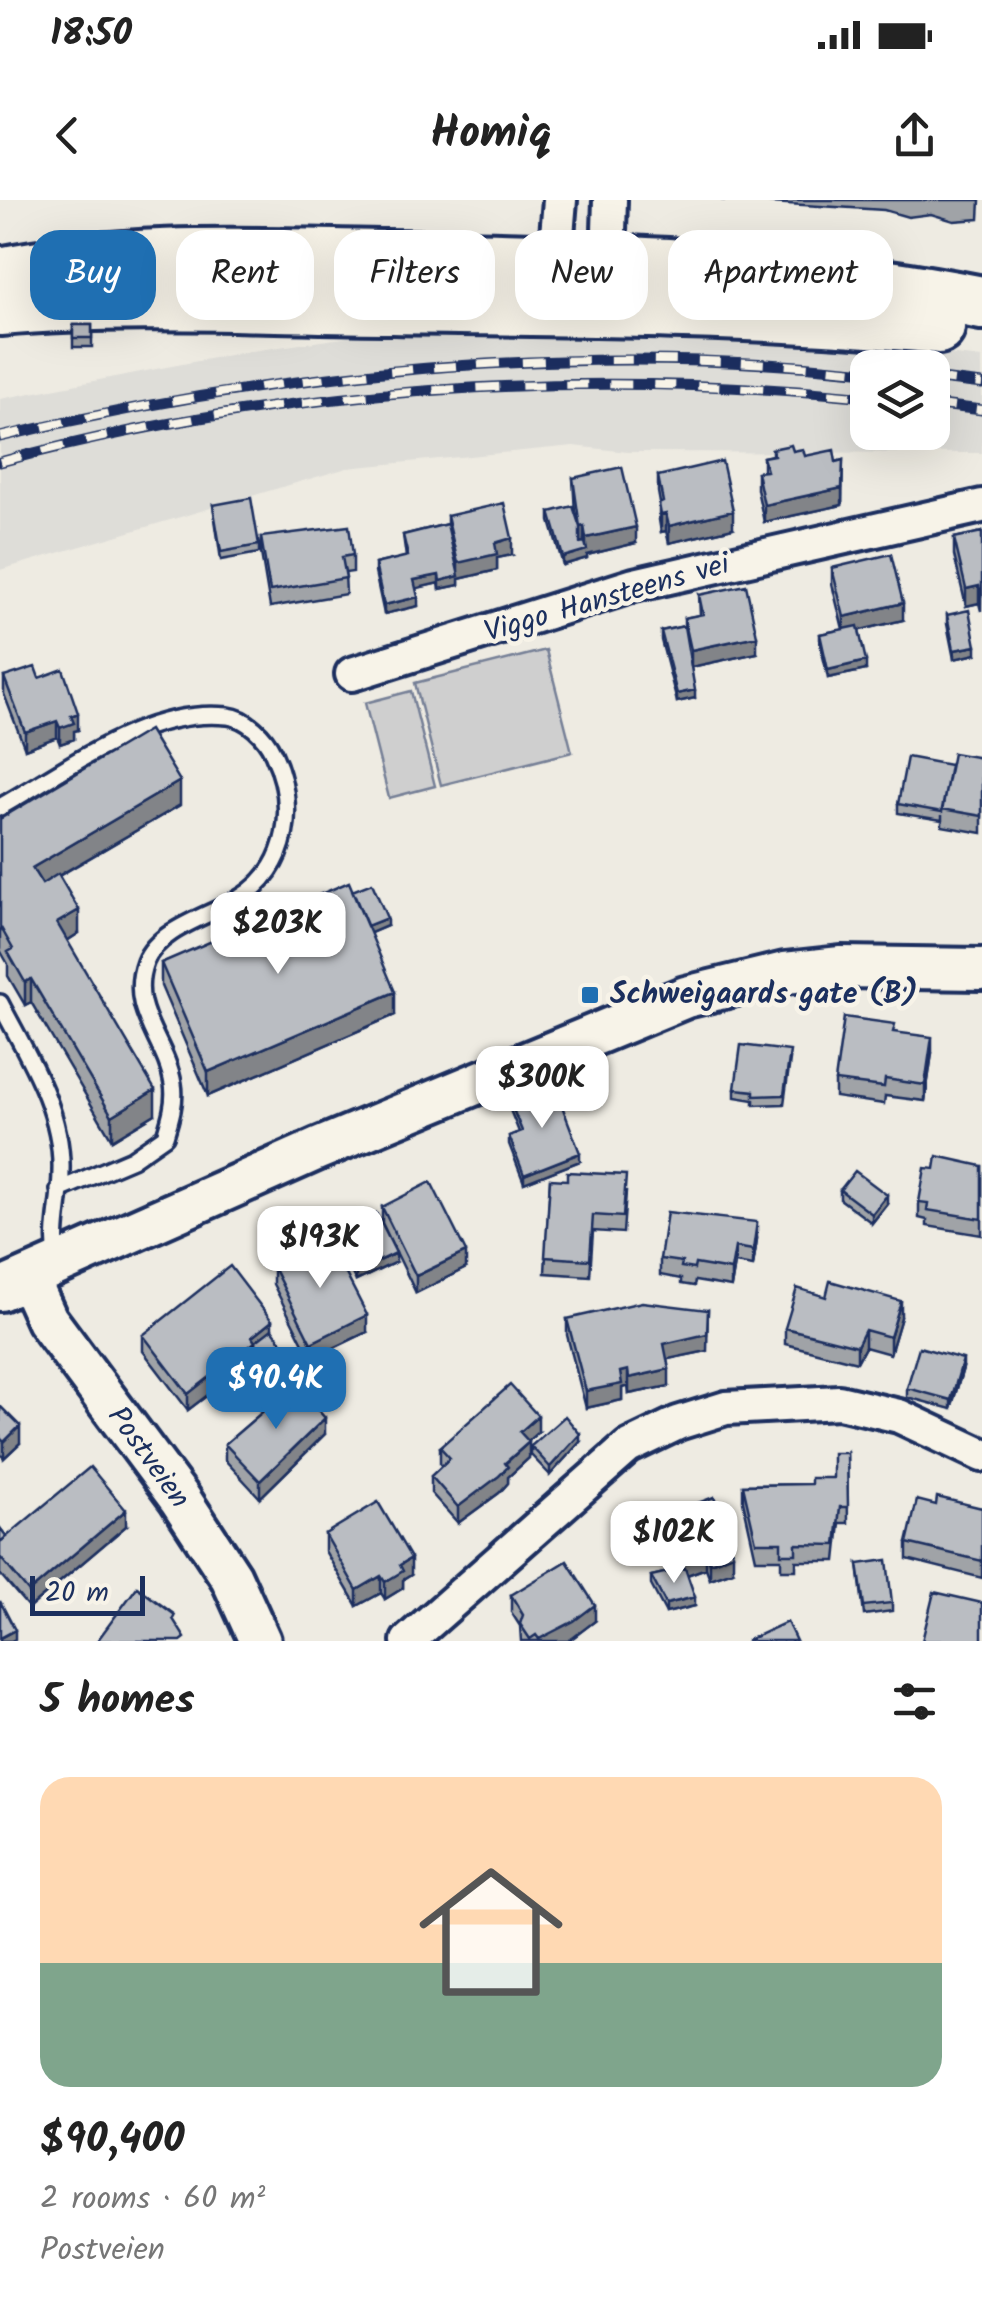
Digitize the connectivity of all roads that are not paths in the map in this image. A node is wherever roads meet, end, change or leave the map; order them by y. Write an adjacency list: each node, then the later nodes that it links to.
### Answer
1 (560, 200): 3 (street)
2 (610, 200): 4 (street)
3 (558, 230)
4 (609, 230)
5 (515, 259): 7 (main road)
6 (648, 262): 8 (main road)
7 (0, 274)
8 (982, 303)
9 (0, 309): 10 (main road)
10 (515, 309)
11 (648, 312): 12 (main road)
12 (982, 332)
13 (982, 506): 14 (street, Viggo Hansteens vei)
14 (352, 674)
15 (0, 807): 18 (lane)
16 (982, 969): 19 (street)
17 (0, 1003): 18 (lane)
18 (59, 1190): 19 (lane)
19 (29, 1279): 21 (street, Postveien)
20 (982, 1455): 22 (street)
21 (260, 1641)
22 (408, 1641)

